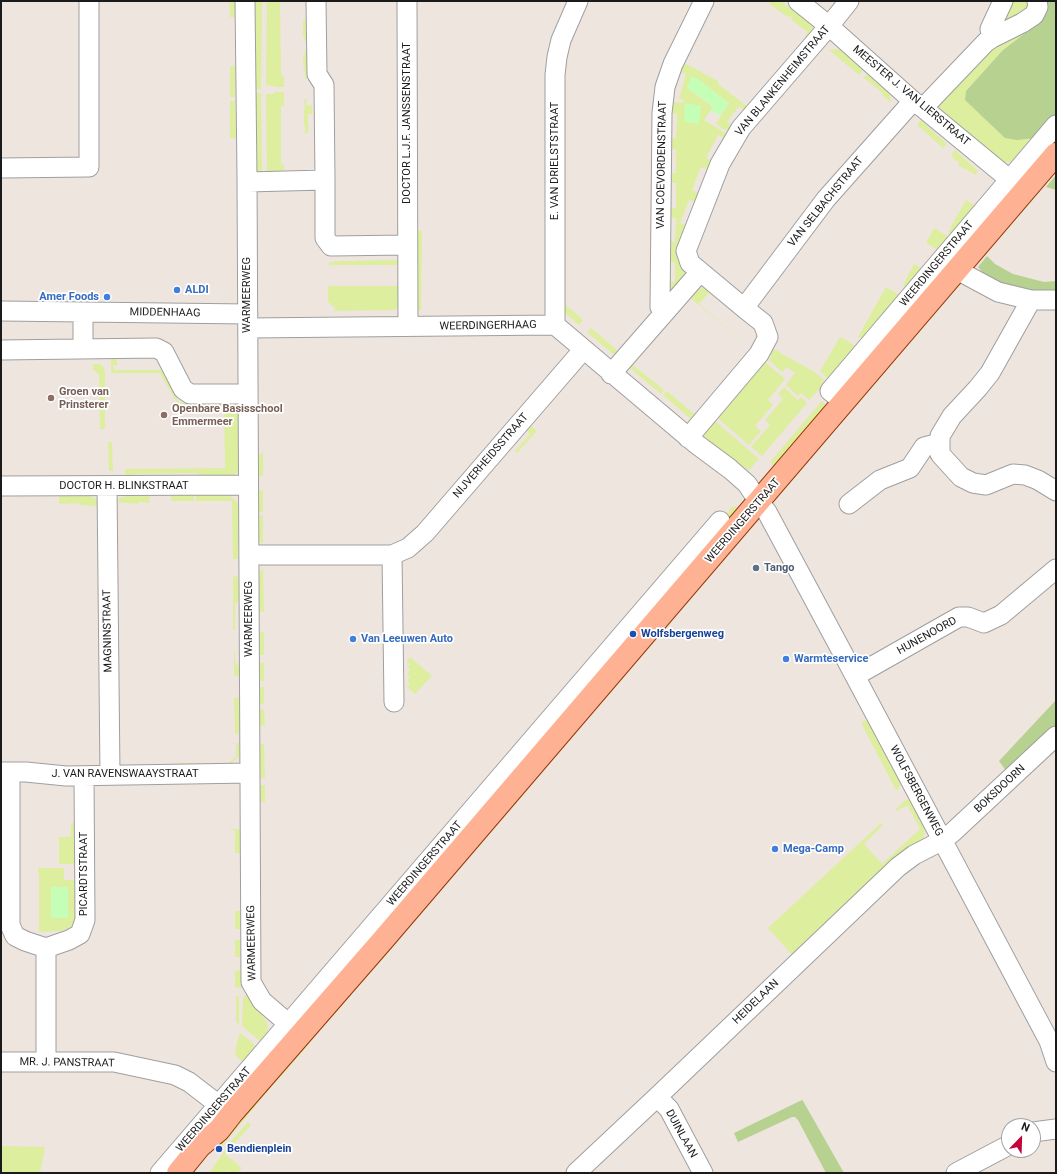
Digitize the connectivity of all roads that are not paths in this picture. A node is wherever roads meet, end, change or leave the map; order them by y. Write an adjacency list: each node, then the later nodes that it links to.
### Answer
1 (89, 1): 16 (street)
2 (245, 1): 18 (street, WARMEERWEG)
3 (316, 1): 17 (street)
4 (408, 1): 20 (street, DOCTOR L.J.F. JANSSENSTRAAT)
5 (578, 1): 30 (street, E. VAN DRIELSTSTRAAT)
6 (704, 1): 27 (street, VAN COEVORDENSTRAAT)
7 (798, 1): 11 (street, MEESTER J. VAN LIERSTRAAT)
8 (849, 1): 11 (street, VAN BLANKENHEIMSTRAAT)
9 (1003, 1): 12 (street)
10 (1037, 1): 12 (street, VAN SELBACHSTRAAT)
11 (829, 26): 13 (street, MEESTER J. VAN LIERSTRAAT); 21 (street, VAN BLANKENHEIMSTRAAT)
12 (992, 38): 13 (street, VAN SELBACHSTRAAT)
13 (918, 104): 19 (street, MEESTER J. VAN LIERSTRAAT); 25 (street, VAN SELBACHSTRAAT)
14 (1056, 125): 19 (street, WEERDINGERSTRAAT)
15 (1056, 154): 19 (main road, WEERDINGERSTRAAT)
16 (1, 168)
17 (325, 180): 18 (street); 20 (street)
18 (247, 182): 29 (street, WARMEERWEG)
19 (1016, 185): 22 (main road, WEERDINGERSTRAAT); 37 (street, WEERDINGERSTRAAT)
20 (407, 245): 31 (street, DOCTOR L.J.F. JANSSENSTRAAT)
21 (700, 272): 25 (street); 27 (street)
22 (962, 273): 23 (street); 37 (main road, WEERDINGERSTRAAT)
23 (1031, 300): 24 (street); 39 (street)
24 (1056, 300)
25 (744, 308): 38 (street)
26 (1, 311): 28 (street, MIDDENHAAG)
27 (666, 311): 35 (street)
28 (83, 312): 29 (street, MIDDENHAAG); 32 (street)
29 (248, 321): 31 (street, WEERDINGERHAAG); 36 (street, WARMEERWEG)
30 (554, 325): 31 (street, WEERDINGERHAAG); 34 (street)
31 (408, 326)
32 (83, 349): 33 (street); 36 (street)
33 (1, 350)
34 (583, 350): 35 (street); 48 (street, NIJVERHEIDSSTRAAT)
35 (612, 374): 38 (street)
36 (248, 394): 40 (street, WARMEERWEG)
37 (844, 402): 44 (main road, WEERDINGERSTRAAT)
38 (688, 438): 44 (street, WOLFSBERGENWEG)
39 (940, 443): 43 (street); 45 (street)
40 (248, 485): 42 (street, DOCTOR H. BLINKSTRAAT); 47 (street, WARMEERWEG)
41 (1, 486): 42 (street, DOCTOR H. BLINKSTRAAT)
42 (107, 486): 56 (street, MAGNINSTRAAT)
43 (1056, 491)
44 (759, 502): 49 (main road, WEERDINGERSTRAAT); 51 (street, WOLFSBERGENWEG)
45 (849, 504)
46 (720, 521): 49 (street, WEERDINGERSTRAAT)
47 (249, 555): 48 (street, NIJVERHEIDSSTRAAT); 55 (street, WARMEERWEG)
48 (392, 555): 52 (street)
49 (697, 560): 60 (main road, WEERDINGERSTRAAT)
50 (1056, 568): 51 (street, HUNENOORD)
51 (855, 676): 58 (street, WOLFSBERGENWEG)
52 (394, 702)
53 (1056, 736): 58 (street, BOKSDOORN)
54 (5, 772): 57 (street, J. VAN RAVENSWAAYSTRAAT); 59 (street)
55 (250, 773): 56 (street, J. VAN RAVENSWAAYSTRAAT); 60 (street, WARMEERWEG)
56 (110, 775): 57 (street, J. VAN RAVENSWAAYSTRAAT)
57 (84, 776): 59 (street, PICARDTSTRAAT)
58 (943, 840): 63 (street, WOLFSBERGENWEG); 64 (street, HEIDELAAN)
59 (46, 948): 62 (street)
60 (295, 1029): 65 (street, WEERDINGERSTRAAT); 67 (main road, WEERDINGERSTRAAT)
61 (1, 1062): 62 (street, MR. J. PANSTRAAT)
62 (46, 1062): 65 (street, MR. J. PANSTRAAT)
63 (1056, 1062)
64 (657, 1097): 73 (street, HEIDELAAN); 74 (street, DUINLAAN)
65 (218, 1105): 70 (street, WEERDINGERSTRAAT)
66 (1056, 1129): 68 (street)
67 (219, 1130): 71 (main road, WEERDINGERSTRAAT); 72 (main road, WEERDINGERSTRAAT)
68 (1041, 1131)
69 (1001, 1149): 75 (street)
70 (160, 1173)
71 (178, 1173)
72 (192, 1173)
73 (576, 1173)
74 (703, 1173)
75 (956, 1173)

